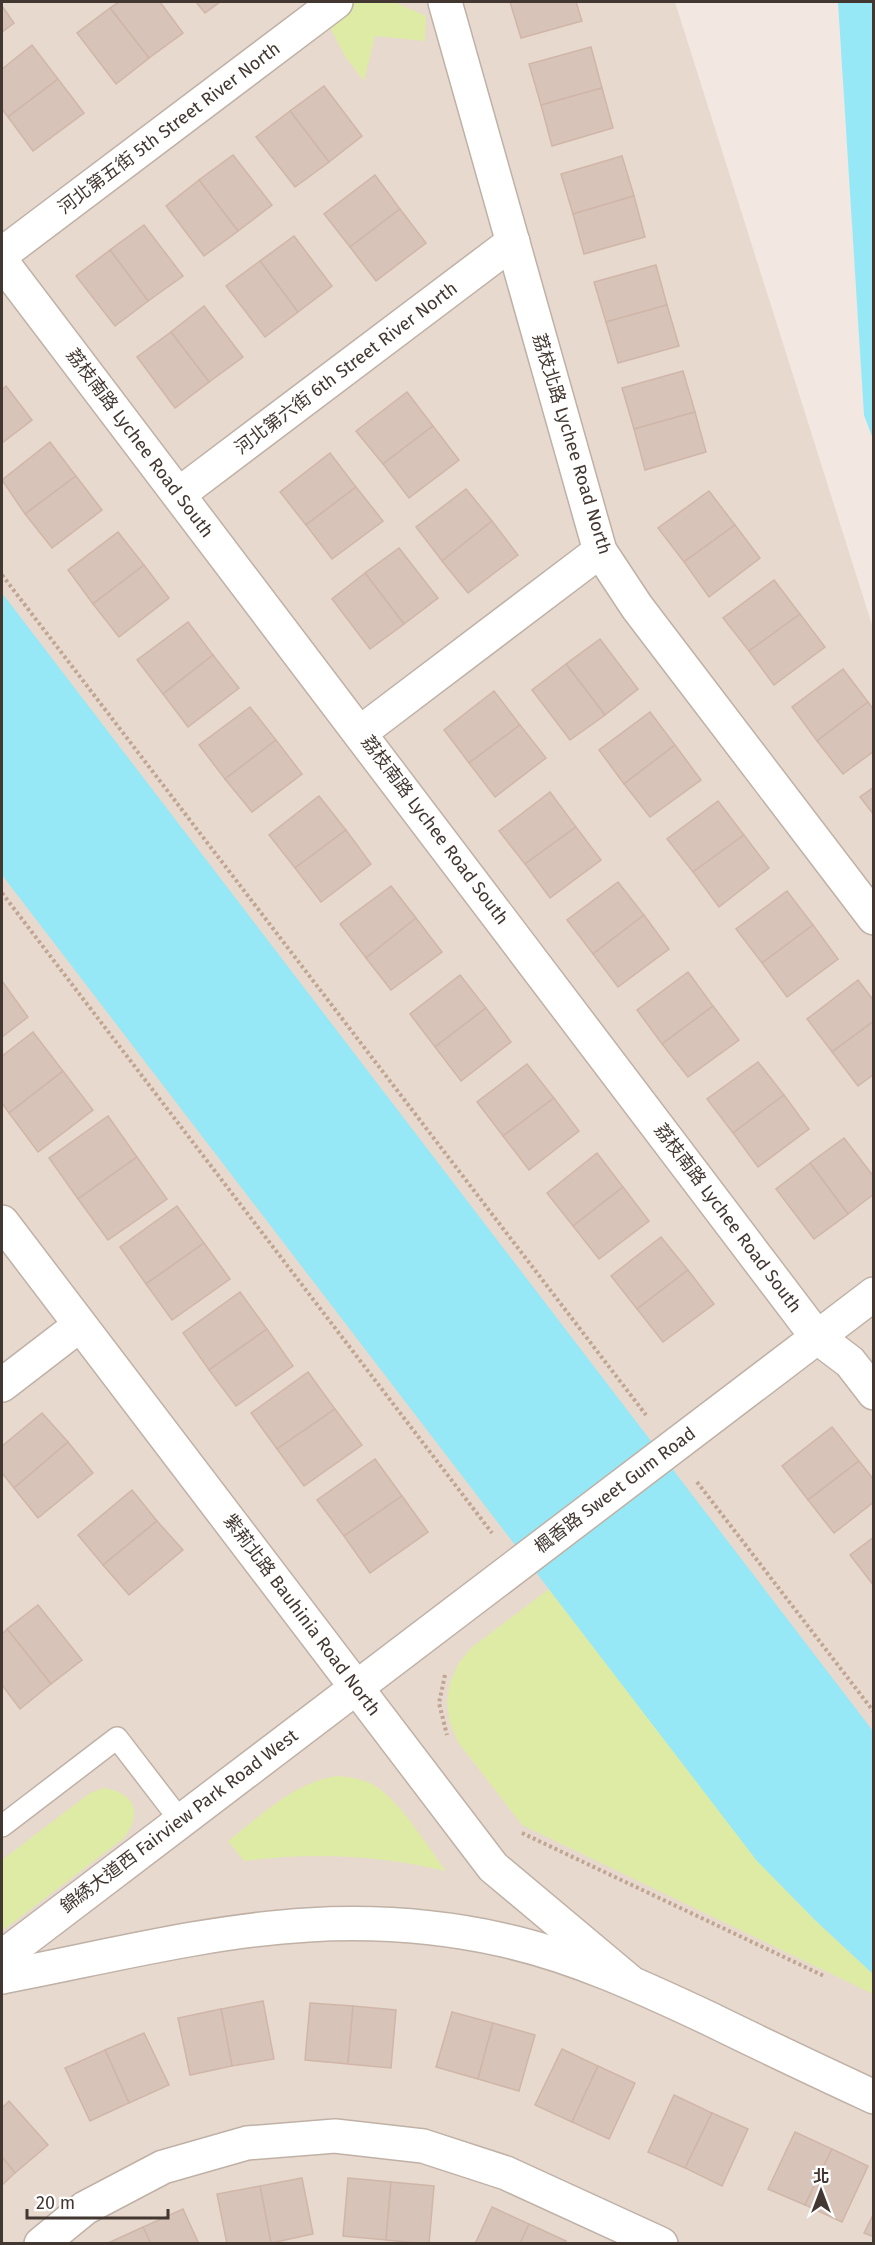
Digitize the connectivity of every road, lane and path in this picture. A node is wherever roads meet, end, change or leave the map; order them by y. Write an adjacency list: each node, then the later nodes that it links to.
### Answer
1 (336, 2): 4 (street, 河北第五街 5th Street River North)
2 (446, 2): 3 (street, 荔枝北路 Lychee Road North)
3 (513, 242): 6 (street, 河北第六街 6th Street River North); 7 (street, 荔枝北路 Lychee Road North)
4 (2, 254)
5 (2, 262): 6 (street, 荔枝南路 Lychee Road South)
6 (179, 494): 9 (street, 荔枝南路 Lychee Road South)
7 (600, 551): 9 (street); 11 (street, 荔枝北路 Lychee Road North)
8 (2, 575): 18 (path)
9 (361, 732): 15 (street, 荔枝南路 Lychee Road South)
10 (2, 893): 20 (path)
11 (873, 918)
12 (2, 1222): 14 (street, 紫荊北路 Bauhinia Road North)
13 (873, 1294): 15 (street, 楓香路 Sweet Gum Road)
14 (80, 1325): 16 (street); 22 (street, 紫荊北路 Bauhinia Road North)
15 (817, 1337): 17 (street, 荔枝南路 Lychee Road South); 22 (street, 楓香路 Sweet Gum Road)
16 (2, 1385)
17 (873, 1393)
18 (652, 1422)
19 (690, 1473): 23 (path)
20 (498, 1539)
21 (447, 1670): 24 (path)
22 (357, 1686): 25 (street, 錦綉大道西 Fairview Park Road West); 31 (street, 紫荊北路 Bauhinia Road North)
23 (873, 1712)
24 (448, 1736)
25 (180, 1820): 26 (lane); 28 (street, 錦綉大道西 Fairview Park Road West)
26 (2, 1826)
27 (517, 1831): 29 (path)
28 (2, 1957)
29 (824, 1976)
30 (2, 1977): 31 (street)
31 (629, 1981): 32 (street)
32 (873, 2097)
33 (41, 2244): 34 (street)
34 (661, 2244)

